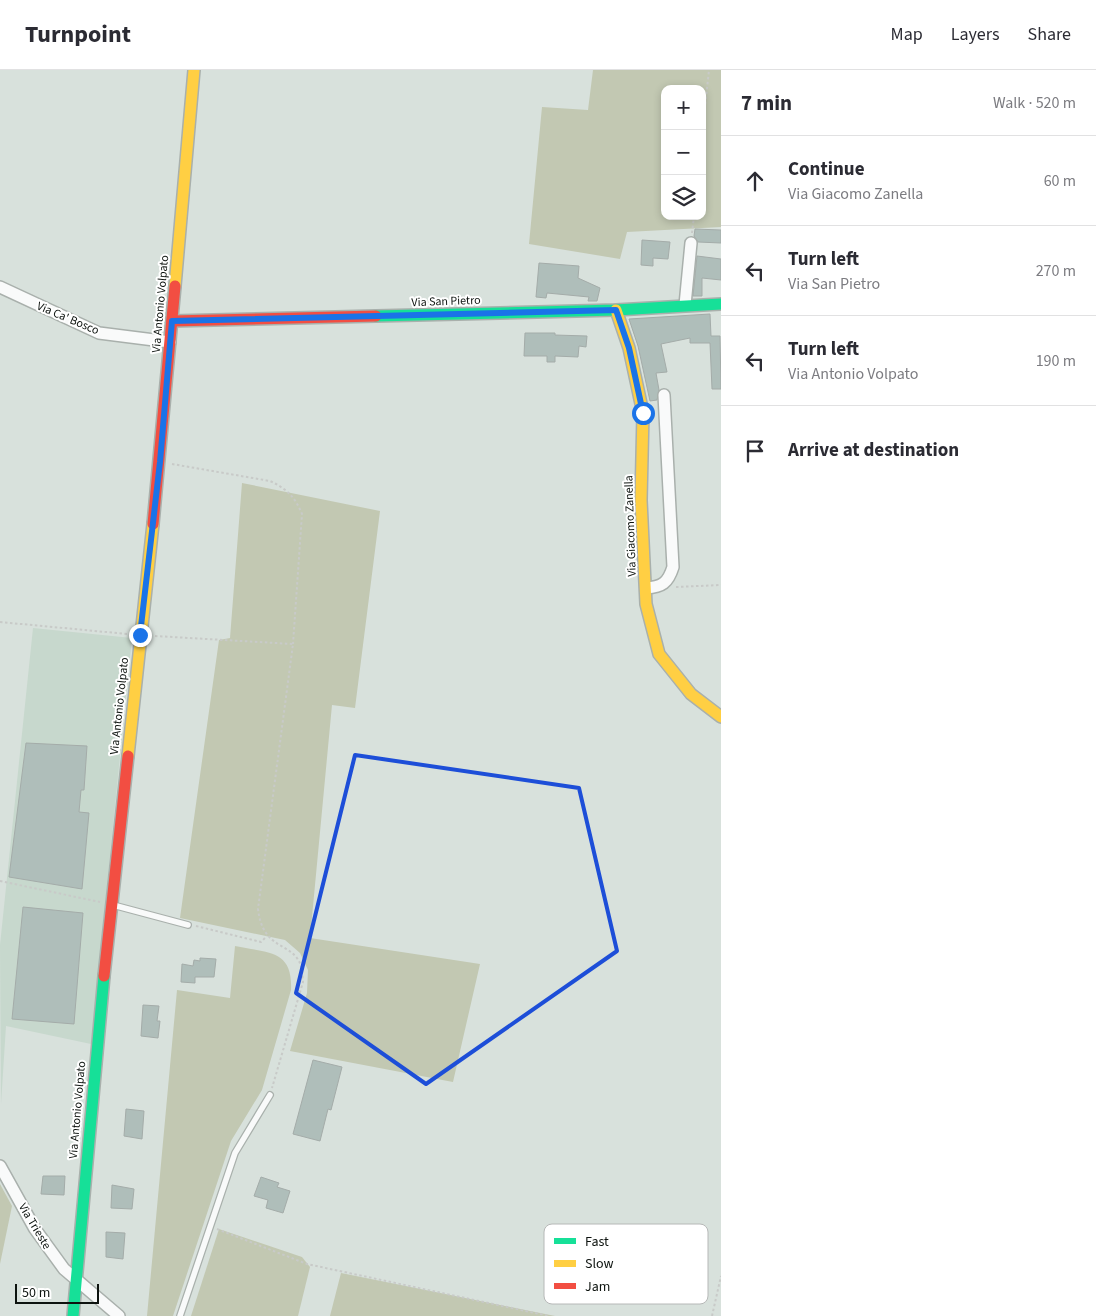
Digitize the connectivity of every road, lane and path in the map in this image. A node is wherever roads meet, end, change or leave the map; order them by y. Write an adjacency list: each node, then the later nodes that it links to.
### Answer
1 (194, 70): 10 (street, Via Antonio Volpato)
2 (709, 70): 3 (path)
3 (702, 130)
4 (694, 220): 5 (path)
5 (692, 246): 8 (street)
6 (0, 287): 11 (street, Via Ca' Bosco)
7 (721, 304): 8 (street, Via San Pietro)
8 (685, 305): 9 (street, Via San Pietro)
9 (616, 310): 10 (street, Via San Pietro); 16 (street, Via Giacomo Zanella)
10 (172, 321): 11 (street, Via Antonio Volpato)
11 (170, 342): 13 (street, Via Antonio Volpato)
12 (664, 395): 15 (street)
13 (160, 462): 18 (street, Via Antonio Volpato); 19 (path)
14 (721, 586): 15 (path)
15 (659, 587): 16 (street)
16 (646, 588): 20 (street, Via Giacomo Zanella)
17 (0, 622): 18 (path)
18 (140, 635): 19 (path); 22 (street, Via Antonio Volpato)
19 (293, 644): 24 (path)
20 (721, 717)
21 (0, 880): 22 (path)
22 (111, 904): 23 (lane); 29 (street, Via Antonio Volpato)
23 (188, 924): 24 (path)
24 (268, 936): 25 (path)
25 (270, 1095): 27 (lane)
26 (0, 1166): 29 (street, Via Trieste)
27 (210, 1226): 32 (lane); 33 (path)
28 (721, 1276): 34 (path)
29 (76, 1281): 30 (street, Via Antonio Volpato); 31 (street, Via Trieste)
30 (73, 1316)
31 (119, 1316)
32 (180, 1316)
33 (549, 1316)
34 (712, 1316)

